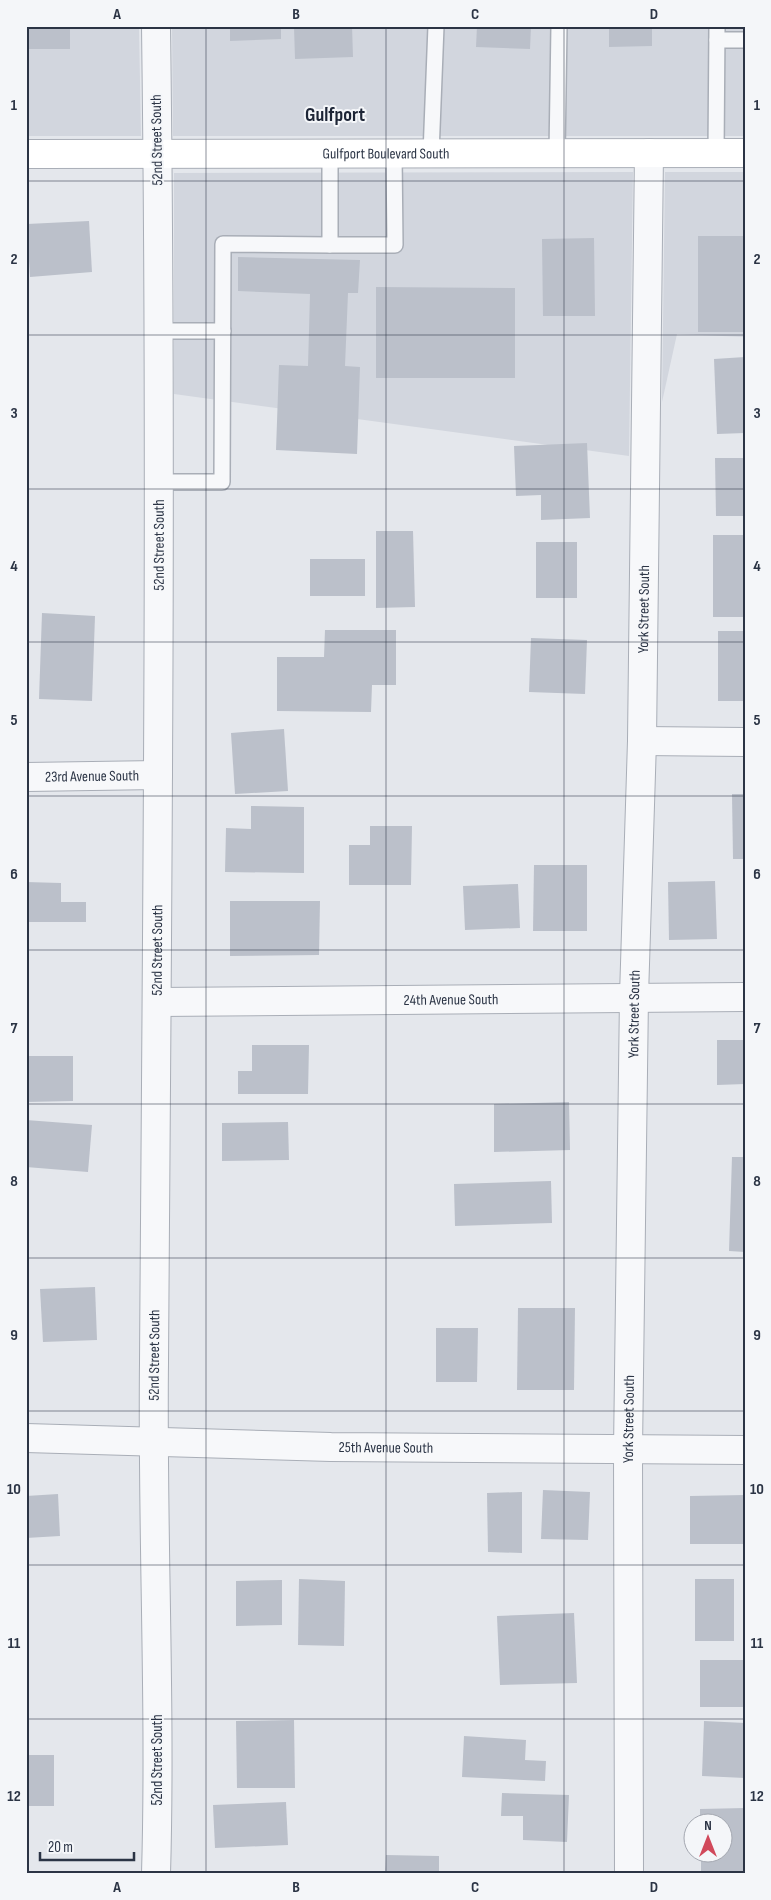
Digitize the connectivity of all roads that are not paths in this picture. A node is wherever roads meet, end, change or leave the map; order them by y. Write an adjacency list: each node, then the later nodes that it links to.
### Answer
1 (156, 26): 11 (street, 52nd Street South)
2 (436, 26): 14 (lane)
3 (559, 26): 6 (lane)
4 (717, 33): 5 (lane); 8 (lane)
5 (745, 40)
6 (557, 153): 7 (main road, Gulfport Boulevard South); 14 (main road, Gulfport Boulevard South)
7 (649, 153): 8 (main road, Gulfport Boulevard South); 19 (street, York Street South)
8 (716, 153): 9 (main road, Gulfport Boulevard South)
9 (745, 153)
10 (26, 154): 11 (main road, Gulfport Boulevard South)
11 (158, 154): 12 (main road, Gulfport Boulevard South); 16 (street, 52nd Street South)
12 (330, 154): 13 (main road, Gulfport Boulevard South); 15 (lane)
13 (394, 154): 14 (main road, Gulfport Boulevard South); 15 (lane)
14 (431, 154)
15 (330, 245): 17 (lane)
16 (158, 331): 17 (lane); 18 (street, 52nd Street South)
17 (223, 331): 18 (lane)
18 (158, 482): 21 (street, 52nd Street South)
19 (642, 742): 20 (street); 23 (street, York Street South)
20 (745, 742)
21 (158, 775): 22 (street, 23rd Avenue South); 25 (street, 52nd Street South)
22 (26, 776)
23 (634, 996): 24 (street, 24th Avenue South); 25 (street, 24th Avenue South); 28 (street, York Street South)
24 (745, 997)
25 (157, 1002): 27 (street, 52nd Street South)
26 (26, 1438): 27 (street, 25th Avenue South)
27 (153, 1442): 28 (street, 25th Avenue South); 30 (street, 52nd Street South)
28 (628, 1450): 29 (street, 25th Avenue South); 31 (street, York Street South)
29 (745, 1450)
30 (156, 1874)
31 (629, 1874)

